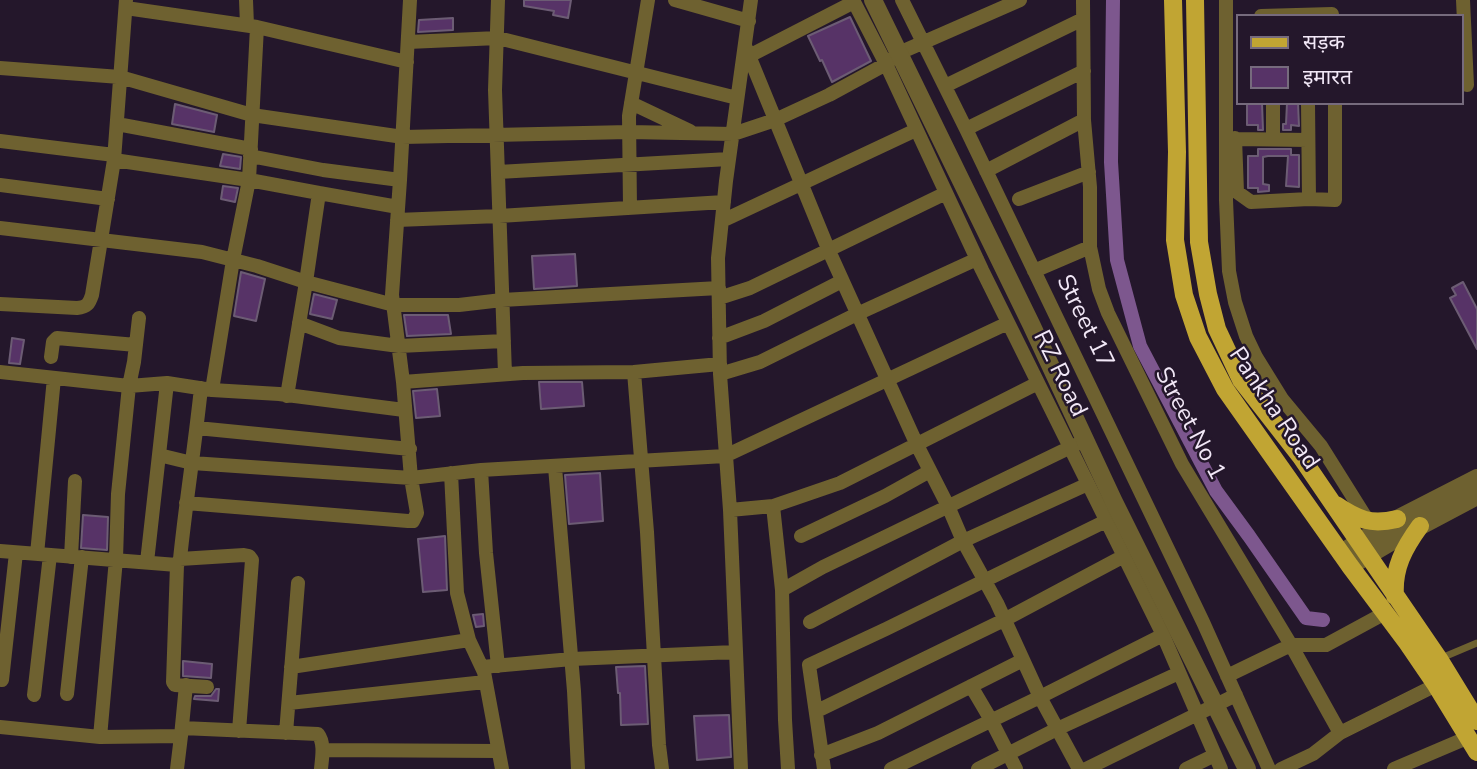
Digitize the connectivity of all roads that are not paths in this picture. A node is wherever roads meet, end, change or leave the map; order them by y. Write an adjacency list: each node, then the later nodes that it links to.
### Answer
1 (246, 0): 23 (street)
2 (410, 0): 25 (street)
3 (498, 0): 24 (street)
4 (648, 0): 32 (street)
5 (675, 0): 22 (street)
6 (751, 0): 22 (street)
7 (873, 0): 28 (street)
8 (1020, 0): 26 (street)
9 (1083, 0): 21 (street, Street No 1)
10 (1173, 0): 148 (main road, Pankha Road)
11 (1195, 0): 131 (main road, Pankha Road)
12 (1226, 0): 20 (street)
13 (1463, 0): 34 (street)
14 (853, 1): 27 (street); 28 (street, RZ Road)
15 (907, 2): 26 (street, Street 17)
16 (126, 4): 23 (street); 33 (street)
17 (1307, 7): 18 (street); 19 (street)
18 (1332, 10)
19 (1271, 14)
20 (1232, 16): 137 (street)
21 (1083, 19): 31 (street, Street No 1); 35 (street)
22 (749, 21): 27 (street)
23 (252, 26): 29 (street); 42 (street)
24 (498, 38): 25 (street); 32 (street); 51 (street)
25 (408, 42): 29 (street)
26 (923, 42): 28 (street); 35 (street, Street 17)
27 (747, 51): 37 (street); 43 (street)
28 (893, 59): 43 (street); 47 (street, RZ Road); 114 (street)
29 (407, 62): 52 (street)
30 (0, 68): 33 (street)
31 (1084, 71): 44 (street, Street No 1); 46 (street)
32 (636, 73): 37 (street); 38 (street)
33 (121, 77): 42 (street); 45 (street)
34 (1469, 85)
35 (945, 86): 46 (street, Street 17)
36 (1236, 87): 53 (street)
37 (737, 98): 50 (street)
38 (631, 103): 48 (street); 49 (street)
39 (1273, 105): 54 (street)
40 (1308, 105): 55 (street)
41 (1335, 105): 72 (street)
42 (252, 115): 52 (street); 57 (street)
43 (775, 120): 50 (street); 66 (street)
44 (1084, 120): 62 (street); 63 (street, Street No 1)
45 (117, 124): 57 (street); 58 (street)
46 (966, 129): 62 (street, Street 17)
47 (916, 130): 66 (street); 69 (street, RZ Road)
48 (629, 132): 49 (street); 51 (street); 60 (street)
49 (694, 133): 50 (street)
50 (733, 134): 59 (street)
51 (497, 136): 52 (street); 61 (street)
52 (402, 137): 65 (street)
53 (1235, 139): 54 (street); 72 (street)
54 (1273, 139): 55 (street)
55 (1308, 140): 72 (street)
56 (0, 141): 58 (street)
57 (251, 153): 64 (street); 65 (street)
58 (114, 157): 64 (street); 70 (street)
59 (729, 159): 60 (street); 73 (street)
60 (629, 164): 61 (street); 74 (street)
61 (498, 172): 76 (street)
62 (986, 172): 84 (street, Street 17)
63 (1088, 172): 71 (street); 80 (street, Street No 1)
64 (249, 180): 68 (street); 82 (street)
65 (401, 180): 75 (street)
66 (801, 184): 77 (street); 81 (street)
67 (0, 185): 70 (street)
68 (319, 193): 75 (street); 86 (street)
69 (946, 193): 81 (street); 83 (street, RZ Road)
70 (107, 199): 79 (street)
71 (1019, 199)
72 (1309, 199)
73 (724, 202): 74 (street); 77 (street)
74 (630, 208): 76 (street)
75 (398, 214): 76 (street); 90 (street)
76 (499, 216): 88 (street)
77 (722, 221): 87 (street)
78 (0, 228): 79 (street)
79 (100, 239): 82 (street); 89 (street)
80 (1090, 247): 84 (street); 160 (street, Street No 1)
81 (829, 251): 85 (street); 87 (street)
82 (233, 260): 86 (street); 110 (street)
83 (977, 260): 91 (street); 94 (street, RZ Road)
84 (1034, 271): 171 (street, Street 17)
85 (842, 281): 91 (street); 95 (street)
86 (306, 282): 90 (street); 93 (street)
87 (719, 293): 88 (street); 95 (street)
88 (502, 300): 90 (street); 96 (street)
89 (0, 304)
90 (394, 305): 98 (street)
91 (857, 314): 100 (street); 105 (street)
92 (139, 318): 97 (street)
93 (299, 323): 98 (street); 111 (street)
94 (1008, 323): 105 (street); 108 (street, RZ Road)
95 (719, 338): 100 (street)
96 (504, 341): 98 (street); 103 (street)
97 (136, 345): 99 (street); 109 (street)
98 (399, 346): 106 (street)
99 (51, 356)
100 (720, 369): 102 (street); 118 (street)
101 (0, 372): 104 (street)
102 (634, 372): 103 (street); 119 (street)
103 (505, 374): 106 (street)
104 (54, 378): 109 (street); 144 (street)
105 (887, 380): 115 (street); 118 (street)
106 (403, 382): 112 (street)
107 (167, 383): 109 (street); 110 (street); 117 (street)
108 (1038, 383): 114 (street, RZ Road); 115 (street)
109 (129, 386): 147 (street)
110 (206, 389): 111 (street); 113 (street)
111 (287, 396): 112 (street)
112 (404, 410): 116 (street)
113 (197, 428): 116 (street); 120 (street)
114 (1077, 444): 128 (street, RZ Road); 133 (street); 183 (street)
115 (917, 445): 123 (street); 132 (street)
116 (410, 449): 125 (street)
117 (159, 454): 120 (street); 149 (street)
118 (725, 456): 119 (street); 134 (street)
119 (641, 460): 121 (street); 163 (street)
120 (192, 463): 125 (street); 130 (street)
121 (555, 467): 122 (street); 164 (street)
122 (481, 470): 124 (street); 167 (street)
123 (930, 471): 133 (street); 139 (street)
124 (451, 473): 125 (street); 159 (street)
125 (411, 478): 130 (street)
126 (1477, 478): 135 (street)
127 (75, 481): 146 (street)
128 (1088, 484): 136 (street, RZ Road); 140 (street)
129 (1477, 495): 138 (street)
130 (186, 503): 150 (street)
131 (1333, 503): 137 (main road); 141 (main road, Pankha Road)
132 (773, 506): 134 (street); 153 (street)
133 (948, 506): 140 (street); 153 (street)
134 (730, 510): 162 (street)
135 (1397, 519): 137 (main road); 141 (street)
136 (1106, 521): 145 (street, RZ Road); 151 (street)
137 (1368, 521)
138 (1420, 526): 141 (street); 154 (main road)
139 (801, 537)
140 (963, 541): 151 (street); 157 (street)
141 (1363, 548): 148 (street); 154 (main road, Pankha Road)
142 (0, 551): 143 (street)
143 (16, 553): 144 (street); 172 (street)
144 (43, 555): 146 (street); 179 (street)
145 (1124, 556): 156 (street); 158 (street, RZ Road)
146 (76, 557): 147 (street); 178 (street)
147 (116, 559): 149 (street); 194 (street)
148 (1345, 559): 155 (main road, Pankha Road)
149 (147, 562): 150 (street)
150 (179, 562): 174 (street); 189 (street)
151 (985, 580): 156 (street); 184 (street)
152 (298, 583): 168 (street)
153 (782, 590): 206 (street)
154 (1395, 596): 165 (main road, Pankha Road)
155 (1385, 613): 160 (street); 175 (main road, Pankha Road)
156 (1004, 620): 166 (street); 184 (street)
157 (810, 622)
158 (1163, 635): 170 (street, RZ Road); 181 (street)
159 (469, 640): 168 (street); 169 (street)
160 (1292, 645): 171 (street); 192 (street, Street No 1)
161 (1476, 646): 165 (lane)
162 (735, 652): 163 (street); 205 (street)
163 (654, 655): 164 (street); 204 (street)
164 (572, 659): 167 (street); 203 (street)
165 (1439, 659): 193 (main road, Pankha Road)
166 (1023, 660): 176 (street); 181 (street)
167 (498, 666): 169 (street)
168 (291, 667): 182 (street)
169 (482, 667): 173 (street)
170 (1179, 673): 185 (street, RZ Road); 188 (street)
171 (1227, 676): 180 (street, Street 17)
172 (2, 680)
173 (485, 682): 182 (street); 196 (street)
174 (186, 685): 177 (street); 190 (street)
175 (1436, 685): 192 (street); 193 (main road, Pankha Road)
176 (971, 686): 186 (street); 198 (street)
177 (207, 687)
178 (67, 694)
179 (34, 695)
180 (1236, 695): 183 (street); 214 (street, Street 17)
181 (1040, 697): 186 (street); 188 (street)
182 (289, 703): 191 (street)
183 (1214, 705): 185 (street); 213 (street)
184 (817, 711): 198 (street)
185 (1197, 713): 199 (street, RZ Road); 211 (street)
186 (991, 720): 197 (street); 207 (street)
187 (0, 727): 194 (street)
188 (1057, 729): 197 (street); 210 (street)
189 (239, 731): 190 (street); 191 (street)
190 (181, 732): 194 (street); 200 (street)
191 (286, 733): 195 (street)
192 (1340, 733): 215 (street)
193 (1474, 736): 216 (street)
194 (100, 737)
195 (323, 750): 196 (street); 201 (street)
196 (498, 751): 202 (street)
197 (1008, 754): 208 (street); 209 (street)
198 (822, 762)
199 (1218, 762): 212 (street)
200 (177, 769)
201 (321, 769)
202 (502, 769)
203 (578, 769)
204 (662, 769)
205 (741, 769)
206 (788, 769)
207 (891, 769)
208 (978, 769)
209 (1016, 769)
210 (1079, 769)
211 (1086, 769)
212 (1186, 769)
213 (1247, 769)
214 (1269, 769)
215 (1281, 769)
216 (1394, 769)

